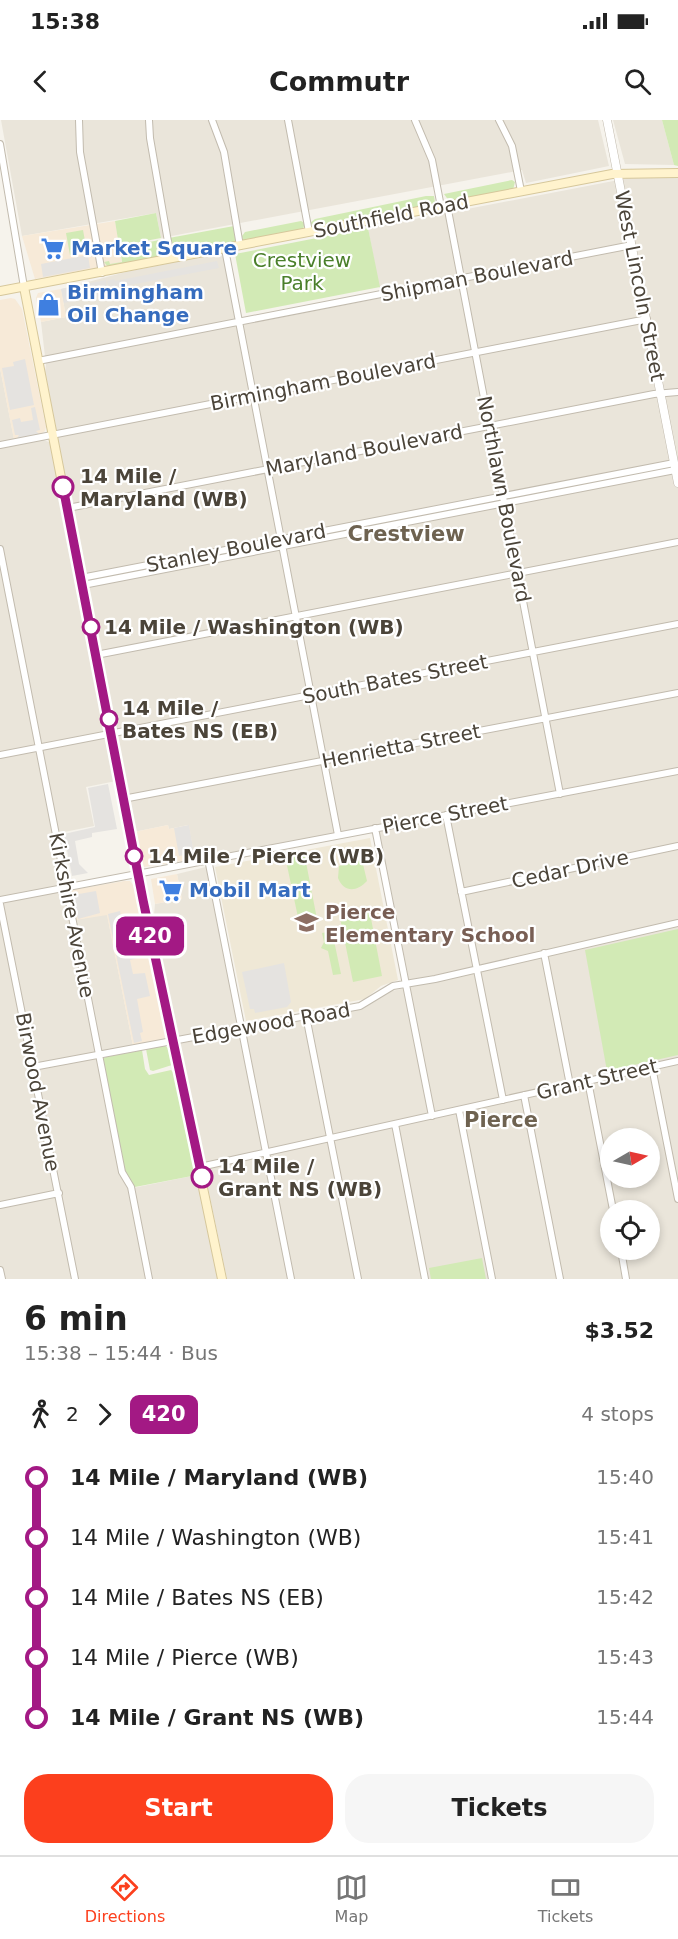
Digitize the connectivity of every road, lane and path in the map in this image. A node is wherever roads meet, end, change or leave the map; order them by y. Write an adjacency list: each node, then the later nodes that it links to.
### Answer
1 (78, 120): 18 (street)
2 (149, 120): 17 (street)
3 (212, 120): 15 (street)
4 (288, 120): 13 (street)
5 (415, 120): 12 (street, Northlawn Boulevard)
6 (499, 120): 11 (street)
7 (606, 122): 10 (street, West Lincoln Street)
8 (0, 144): 20 (street)
9 (678, 172): 10 (main road, Southfield Road)
10 (618, 173): 11 (main road, Southfield Road); 14 (street, West Lincoln Street)
11 (521, 191): 12 (main road, Southfield Road)
12 (444, 206): 13 (main road, Southfield Road); 19 (street, Northlawn Boulevard)
13 (309, 232): 15 (main road, Southfield Road)
14 (632, 245): 19 (street, Shipman Boulevard); 22 (street, West Lincoln Street)
15 (240, 246): 16 (main road, Southfield Road)
16 (225, 249): 17 (main road, Southfield Road); 23 (street)
17 (171, 260): 18 (main road, Southfield Road)
18 (102, 273): 20 (main road, Southfield Road)
19 (461, 279): 23 (street, Shipman Boulevard); 24 (street, Northlawn Boulevard)
20 (24, 287): 21 (main road, Southfield Road); 25 (main road)
21 (0, 291)
22 (646, 319): 24 (street, Birmingham Boulevard); 27 (street, West Lincoln Street)
23 (240, 322): 25 (street, Shipman Boulevard); 28 (street)
24 (475, 352): 28 (street, Birmingham Boulevard); 29 (street, Northlawn Boulevard)
25 (39, 362): 30 (main road)
26 (678, 392): 27 (street, Maryland Boulevard)
27 (661, 394): 29 (street, Maryland Boulevard); 32 (street, West Lincoln Street)
28 (254, 396): 30 (street, Birmingham Boulevard); 33 (street)
29 (489, 426): 33 (street, Maryland Boulevard); 35 (street, Northlawn Boulevard)
30 (53, 435): 31 (street, Birmingham Boulevard); 36 (main road)
31 (0, 445)
32 (675, 466): 34 (street, West Lincoln Street); 35 (street, Stanley Boulevard)
33 (268, 469): 36 (street, Maryland Boulevard); 37 (street)
34 (678, 483)
35 (504, 499): 37 (street, Stanley Boulevard); 40 (street, Northlawn Boulevard)
36 (68, 508): 41 (main road)
37 (282, 542): 41 (street, Stanley Boulevard); 42 (street)
38 (678, 542): 40 (street)
39 (0, 549): 50 (street, Kirkshire Avenue)
40 (518, 573): 42 (street); 44 (street, Northlawn Boulevard)
41 (82, 581): 45 (main road)
42 (296, 616): 45 (street); 47 (street)
43 (678, 624): 44 (street, South Bates Street)
44 (533, 652): 47 (street, South Bates Street); 48 (street, Northlawn Boulevard)
45 (96, 655): 49 (main road)
46 (678, 693): 48 (street, Henrietta Street)
47 (311, 695): 49 (street, South Bates Street); 52 (street)
48 (546, 718): 52 (street, Henrietta Street); 54 (street, Northlawn Boulevard)
49 (111, 733): 50 (street, South Bates Street); 55 (main road)
50 (39, 748): 51 (street, South Bates Street); 62 (street, Kirkshire Avenue)
51 (0, 755)
52 (324, 760): 55 (street, Henrietta Street); 58 (street)
53 (678, 771): 54 (street, Pierce Street)
54 (560, 794): 56 (street, Pierce Street)
55 (123, 799): 61 (main road)
56 (447, 815): 57 (street, Pierce Street); 63 (street)
57 (375, 828): 58 (street, Pierce Street); 68 (street)
58 (338, 835): 60 (street, Pierce Street)
59 (678, 846): 63 (street, Cedar Drive)
60 (208, 859): 61 (street, Pierce Street); 70 (street)
61 (138, 873): 62 (street, Pierce Street); 71 (main road)
62 (66, 888): 64 (street, Pierce Street); 72 (street, Kirkshire Avenue)
63 (461, 892): 67 (street)
64 (0, 902): 74 (street, Birwood Avenue)
65 (678, 923): 66 (street, Edgewood Road)
66 (544, 953): 67 (street, Edgewood Road); 77 (street)
67 (477, 969): 68 (street, Edgewood Road); 79 (street)
68 (406, 984): 69 (street, Edgewood Road); 81 (street)
69 (306, 1016): 70 (street, Edgewood Road); 83 (street)
70 (241, 1028): 71 (street, Edgewood Road); 84 (street)
71 (173, 1041): 72 (street, Edgewood Road); 85 (main road)
72 (99, 1055): 74 (street, Edgewood Road); 94 (street, Kirkshire Avenue)
73 (678, 1061): 75 (street, Grant Street)
74 (33, 1067): 86 (street, Birwood Avenue)
75 (652, 1067): 76 (street, Grant Street); 87 (street)
76 (588, 1081): 77 (street, Grant Street); 88 (street)
77 (570, 1085): 78 (street, Grant Street)
78 (524, 1095): 79 (street, Grant Street); 100 (street)
79 (503, 1100): 80 (street, Grant Street)
80 (459, 1110): 81 (street, Grant Street); 99 (street)
81 (432, 1116): 82 (street, Grant Street)
82 (395, 1124): 83 (street, Grant Street); 98 (street)
83 (331, 1138): 84 (street, Grant Street); 97 (street)
84 (266, 1152): 85 (street, Grant Street); 96 (street)
85 (200, 1167): 95 (main road)
86 (59, 1193): 89 (street); 93 (street, Birwood Avenue)
87 (678, 1199)
88 (611, 1200)
89 (0, 1204)
90 (623, 1260): 101 (street)
91 (0, 1270): 92 (street)
92 (2, 1279)
93 (75, 1279)
94 (149, 1279)
95 (222, 1279)
96 (291, 1279)
97 (358, 1279)
98 (425, 1279)
99 (492, 1279)
100 (560, 1279)
101 (626, 1279)

